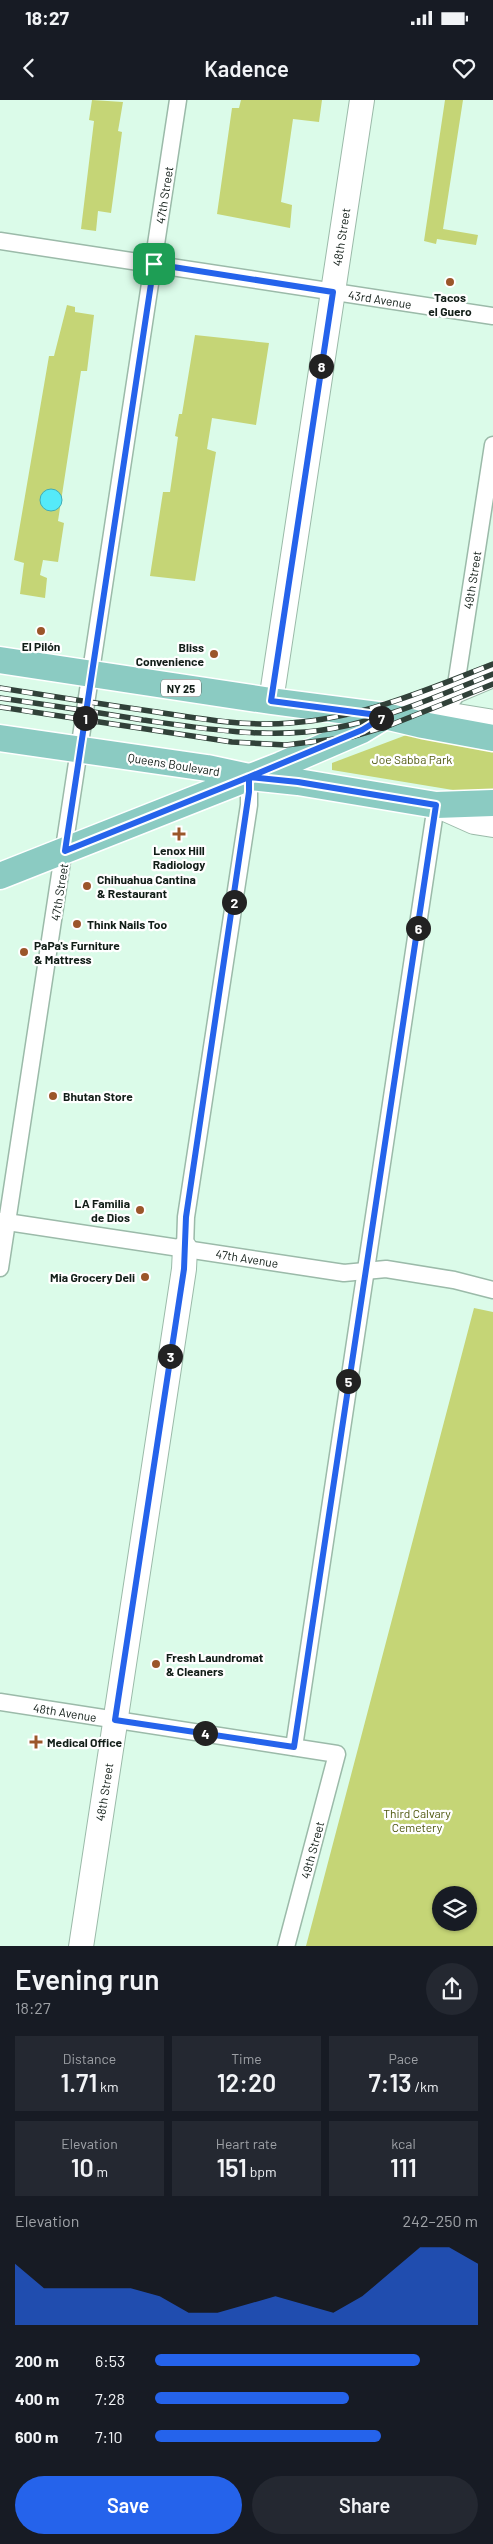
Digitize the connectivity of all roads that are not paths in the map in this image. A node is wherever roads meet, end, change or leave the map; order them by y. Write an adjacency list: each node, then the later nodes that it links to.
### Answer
1 (178, 100): 4 (street, 47th Street)
2 (362, 100): 5 (street, 48th Street)
3 (0, 241): 4 (street, 43rd Avenue)
4 (154, 264): 5 (street, 43rd Avenue); 9 (street, 47th Street)
5 (333, 292): 6 (street, 43rd Avenue); 12 (street, 48th Street)
6 (493, 316)
7 (493, 445): 11 (street, 49th Street)
8 (0, 660): 9 (main road, NY 25)
9 (92, 674): 12 (main road, NY 25); 18 (street, 47th Street)
10 (493, 675): 11 (street)
11 (455, 691): 13 (street); 14 (street, 49th Street)
12 (271, 701): 13 (main road, NY 25)
13 (385, 716): 14 (street); 17 (main road, NY 25); 19 (main road)
14 (451, 716): 15 (street)
15 (493, 722)
16 (0, 738): 18 (main road, Queens Boulevard)
17 (493, 738)
18 (80, 750): 19 (main road, Queens Boulevard); 23 (street, 47th Street)
19 (249, 777): 21 (main road, Queens Boulevard); 23 (main road); 26 (street, 48th Street)
20 (493, 804): 21 (main road, Queens Boulevard)
21 (436, 805): 22 (street, Queens Boulevard); 28 (street)
22 (493, 825)
23 (65, 851): 24 (main road); 25 (street, 47th Street)
24 (0, 876)
25 (4, 1221): 26 (street, 47th Avenue); 27 (street, 47th Street)
26 (185, 1248): 28 (street, 47th Avenue); 31 (street, 48th Street)
27 (0, 1268)
28 (365, 1271): 29 (street, 47th Avenue); 32 (street)
29 (493, 1290)
30 (0, 1702): 31 (street, 48th Avenue)
31 (115, 1720): 32 (street, 48th Avenue); 34 (street, 48th Street)
32 (294, 1747): 33 (street, 48th Avenue)
33 (337, 1754): 35 (street, 49th Street)
34 (81, 1946)
35 (286, 1946)

